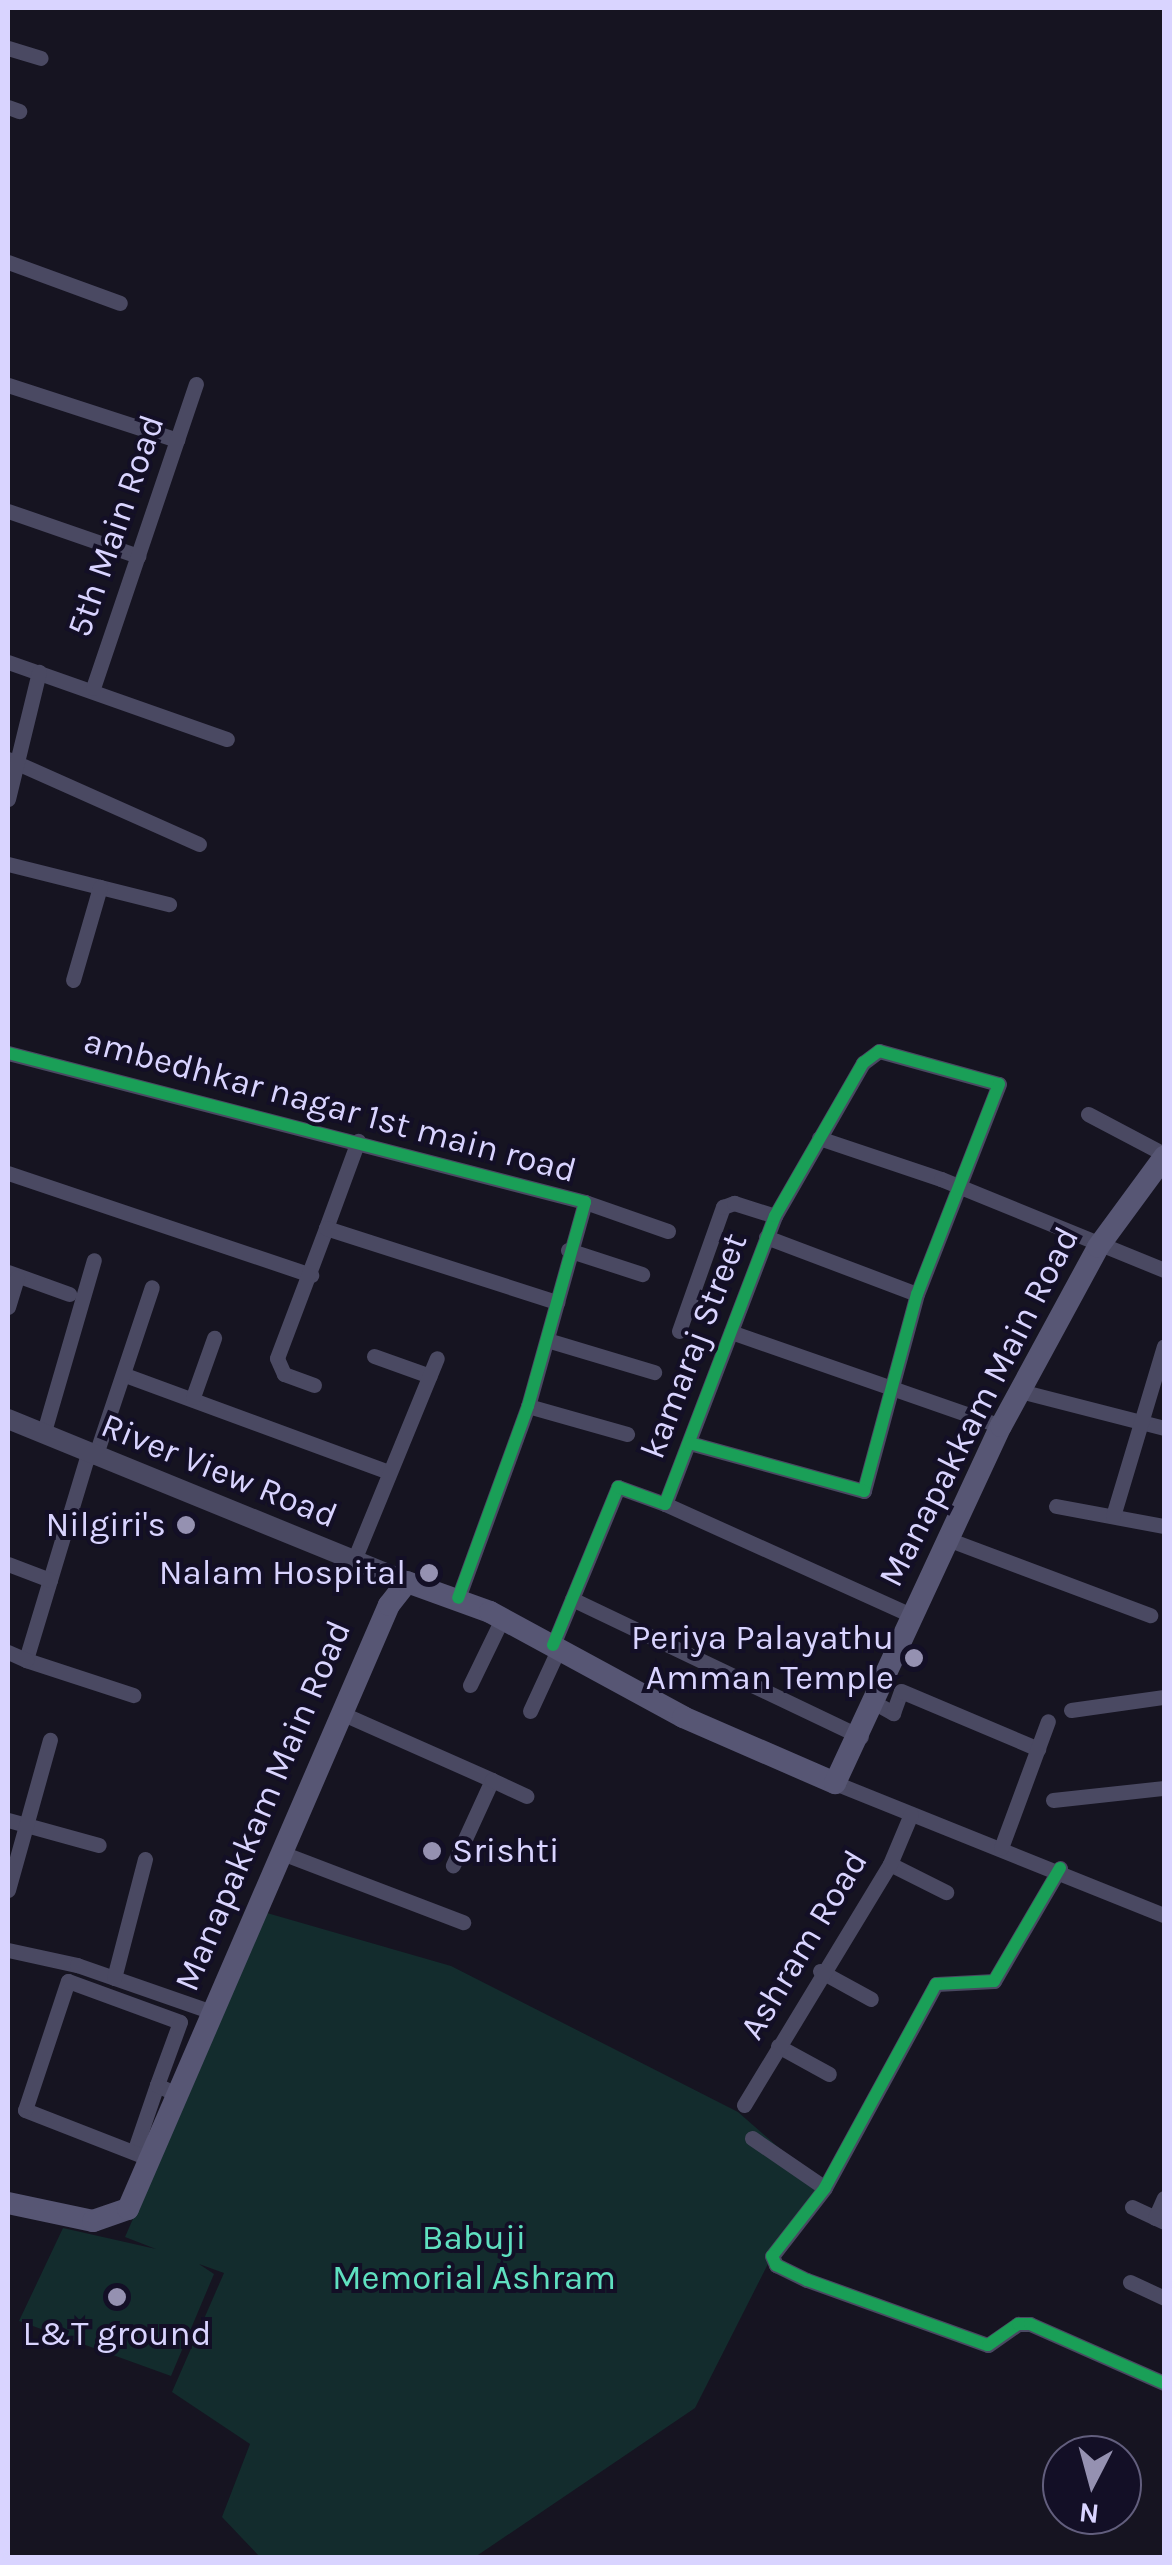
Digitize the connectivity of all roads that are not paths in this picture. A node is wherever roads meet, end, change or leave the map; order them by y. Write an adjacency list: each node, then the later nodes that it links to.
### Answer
1 (8, 48): 2 (street)
2 (40, 58)
3 (8, 262): 4 (street)
4 (120, 302)
5 (196, 384): 7 (street, 5th Main Road)
6 (8, 385): 7 (street)
7 (177, 440): 9 (street, 5th Main Road)
8 (8, 511): 9 (street)
9 (138, 556): 12 (street, 5th Main Road)
10 (8, 662): 11 (street)
11 (39, 672): 12 (street); 14 (street)
12 (93, 688): 13 (street)
13 (227, 740)
14 (12, 760): 15 (street); 16 (street)
15 (8, 799)
16 (198, 844)
17 (8, 864): 18 (street)
18 (100, 887): 19 (street); 20 (street)
19 (170, 904)
20 (73, 980)
21 (8, 1053): 24 (street, ambedhkar nagar 1st main road)
22 (1088, 1114): 25 (street)
23 (819, 1138): 27 (street); 27 (street, kamaraj Street); 29 (street, kamaraj Street)
24 (358, 1141): 28 (street, ambedhkar nagar 1st main road); 30 (street)
25 (1164, 1156): 33 (main road, Manapakkam Main Road)
26 (8, 1173): 39 (street)
27 (960, 1187): 33 (street); 42 (street)
28 (585, 1202): 31 (street); 34 (street, ambedhkar nagar 1st main road)
29 (775, 1216): 32 (street, kamaraj Street); 45 (street)
30 (326, 1228): 39 (street); 43 (street)
31 (668, 1231)
32 (766, 1237): 42 (street); 46 (street, kamaraj Street)
33 (1098, 1247): 36 (street); 57 (main road, Manapakkam Main Road)
34 (568, 1250): 38 (street); 43 (street, ambedhkar nagar 1st main road)
35 (94, 1260): 65 (street)
36 (1164, 1270)
37 (12, 1274): 41 (street); 44 (street)
38 (642, 1274)
39 (311, 1275): 55 (street)
40 (152, 1287): 53 (street)
41 (69, 1294)
42 (917, 1294): 56 (street)
43 (556, 1302): 48 (street, ambedhkar nagar 1st main road)
44 (8, 1307)
45 (679, 1332)
46 (731, 1332): 56 (street); 66 (street, kamaraj Street)
47 (214, 1338): 58 (street)
48 (547, 1340): 52 (street); 59 (street, ambedhkar nagar 1st main road)
49 (1164, 1346): 61 (street)
50 (374, 1356): 54 (street)
51 (438, 1358): 54 (street)
52 (654, 1372)
53 (125, 1375): 58 (street); 67 (street)
54 (430, 1376): 68 (street)
55 (314, 1385)
56 (893, 1390): 62 (street); 66 (street)
57 (1020, 1391): 61 (street); 62 (main road, Manapakkam Main Road)
58 (193, 1398): 68 (street)
59 (528, 1406): 64 (street); 78 (street, ambedhkar nagar 1st main road)
60 (8, 1419): 65 (street, River View Road)
61 (1144, 1423): 63 (street); 71 (street)
62 (1001, 1426): 73 (main road, Manapakkam Main Road)
63 (1164, 1428)
64 (627, 1434)
65 (43, 1435): 67 (street, River View Road)
66 (690, 1444): 69 (street, kamaraj Street)
67 (92, 1456): 74 (street, River View Road); 76 (street)
68 (389, 1472): 74 (street)
69 (666, 1504): 79 (street, kamaraj Street); 80 (street)
70 (1056, 1506): 71 (street)
71 (1113, 1516): 72 (street)
72 (1164, 1526)
73 (950, 1540): 80 (main road, Manapakkam Main Road); 81 (street)
74 (354, 1560): 77 (street, River View Road)
75 (8, 1564): 76 (street)
76 (50, 1580): 85 (street)
77 (407, 1582): 78 (main road); 92 (main road, Manapakkam Main Road)
78 (458, 1598): 82 (main road)
79 (572, 1599): 83 (street, kamaraj Street); 94 (street)
80 (910, 1615): 89 (main road, Manapakkam Main Road)
81 (1150, 1615)
82 (502, 1618): 83 (main road); 86 (street)
83 (556, 1646): 91 (street, kamaraj Street); 98 (main road)
84 (8, 1652): 85 (street)
85 (26, 1660): 87 (street)
86 (470, 1685)
87 (134, 1695)
88 (1164, 1697): 90 (street)
89 (875, 1704): 94 (main road, Manapakkam Main Road); 96 (street)
90 (1071, 1710)
91 (530, 1711)
92 (341, 1713): 97 (street); 107 (main road, Manapakkam Main Road)
93 (1048, 1722): 96 (street)
94 (861, 1737): 98 (main road, Manapakkam Main Road)
95 (50, 1740): 104 (street)
96 (1038, 1750): 106 (street)
97 (492, 1780): 100 (street); 110 (street)
98 (836, 1784): 102 (street)
99 (1164, 1788): 101 (street)
100 (527, 1796)
101 (1053, 1800)
102 (911, 1814): 106 (street); 109 (street, Ashram Road)
103 (8, 1820): 104 (street)
104 (27, 1826): 105 (street); 112 (street)
105 (99, 1845)
106 (1001, 1848): 111 (street)
107 (282, 1853): 115 (street); 120 (main road, Manapakkam Main Road)
108 (145, 1859): 118 (street)
109 (890, 1864): 113 (street); 117 (street, Ashram Road)
110 (453, 1865)
111 (1060, 1868): 114 (street); 127 (street)
112 (8, 1890)
113 (946, 1892)
114 (1164, 1915)
115 (463, 1922)
116 (8, 1950): 118 (street)
117 (820, 1971): 119 (street); 121 (street, Ashram Road)
118 (114, 1978): 120 (street)
119 (871, 2000)
120 (212, 2012): 123 (main road, Manapakkam Main Road)
121 (778, 2046): 122 (street); 124 (street, Ashram Road)
122 (829, 2074)
123 (167, 2089): 126 (main road, Manapakkam Main Road); 126 (street)
124 (744, 2105)
125 (752, 2138): 127 (street)
126 (141, 2155): 129 (main road, Manapakkam Main Road)
127 (826, 2188): 134 (street)
128 (1164, 2198): 131 (street)
129 (8, 2204)
130 (1132, 2207): 131 (street)
131 (1160, 2220)
132 (1130, 2282): 133 (street)
133 (1164, 2298)
134 (1164, 2384)

